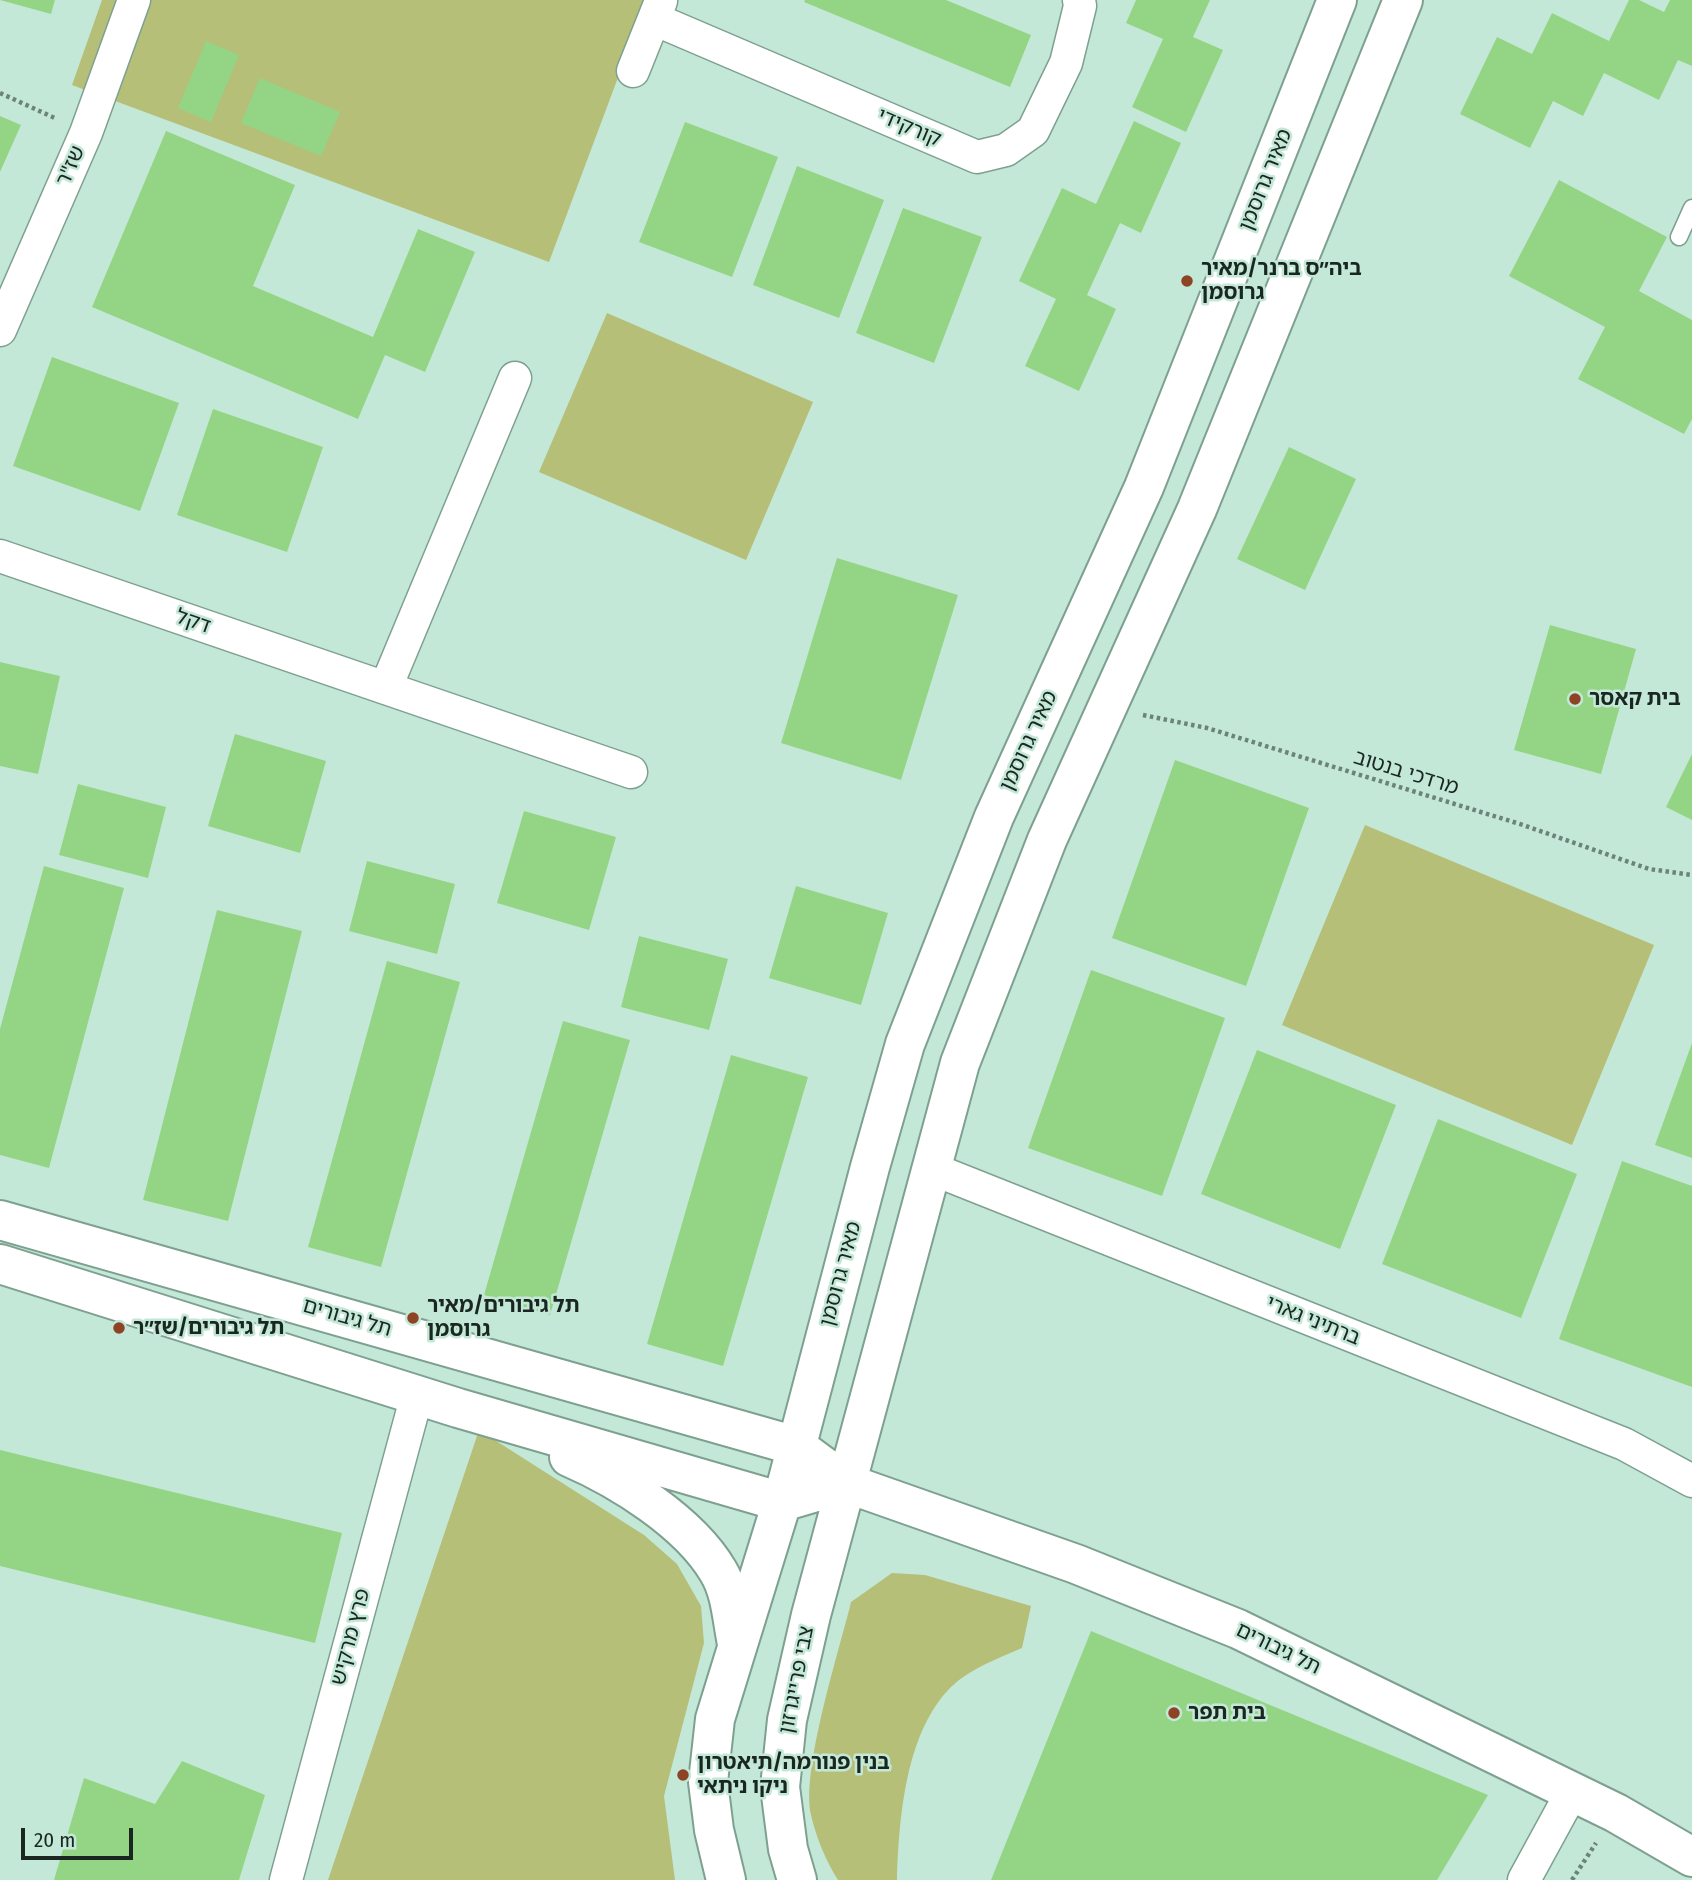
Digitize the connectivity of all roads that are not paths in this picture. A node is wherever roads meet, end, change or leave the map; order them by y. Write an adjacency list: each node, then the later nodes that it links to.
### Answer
1 (134, 0): 9 (street, שז"ר)
2 (1079, 0): 5 (street, קורקידי)
3 (1337, 0): 19 (street, מאיר גרוסמן)
4 (1403, 0): 14 (street)
5 (658, 9): 6 (street)
6 (633, 71)
7 (1692, 208): 8 (lane)
8 (1679, 237)
9 (0, 330)
10 (515, 378): 12 (street)
11 (0, 556): 12 (street, דקל)
12 (386, 687): 13 (street, דקל)
13 (631, 772)
14 (930, 1168): 20 (street, ברתיני גארי); 21 (street)
15 (0, 1220): 19 (street, תל גיבורים)
16 (0, 1264): 17 (street)
17 (417, 1395): 18 (street); 26 (street, פרץ מרקיש)
18 (458, 1408): 22 (street); 23 (street)
19 (796, 1446): 21 (street, תל גיבורים); 22 (street, מאיר גרוסמן)
20 (1692, 1481)
21 (846, 1483): 22 (street); 24 (street, תל גיבורים); 28 (street, צבי פרייגרזון)
22 (782, 1502): 23 (street)
23 (737, 1647): 27 (street)
24 (1572, 1792): 25 (street, תל גיבורים); 29 (street)
25 (1692, 1857)
26 (286, 1880)
27 (726, 1880)
28 (797, 1880)
29 (1524, 1880)

